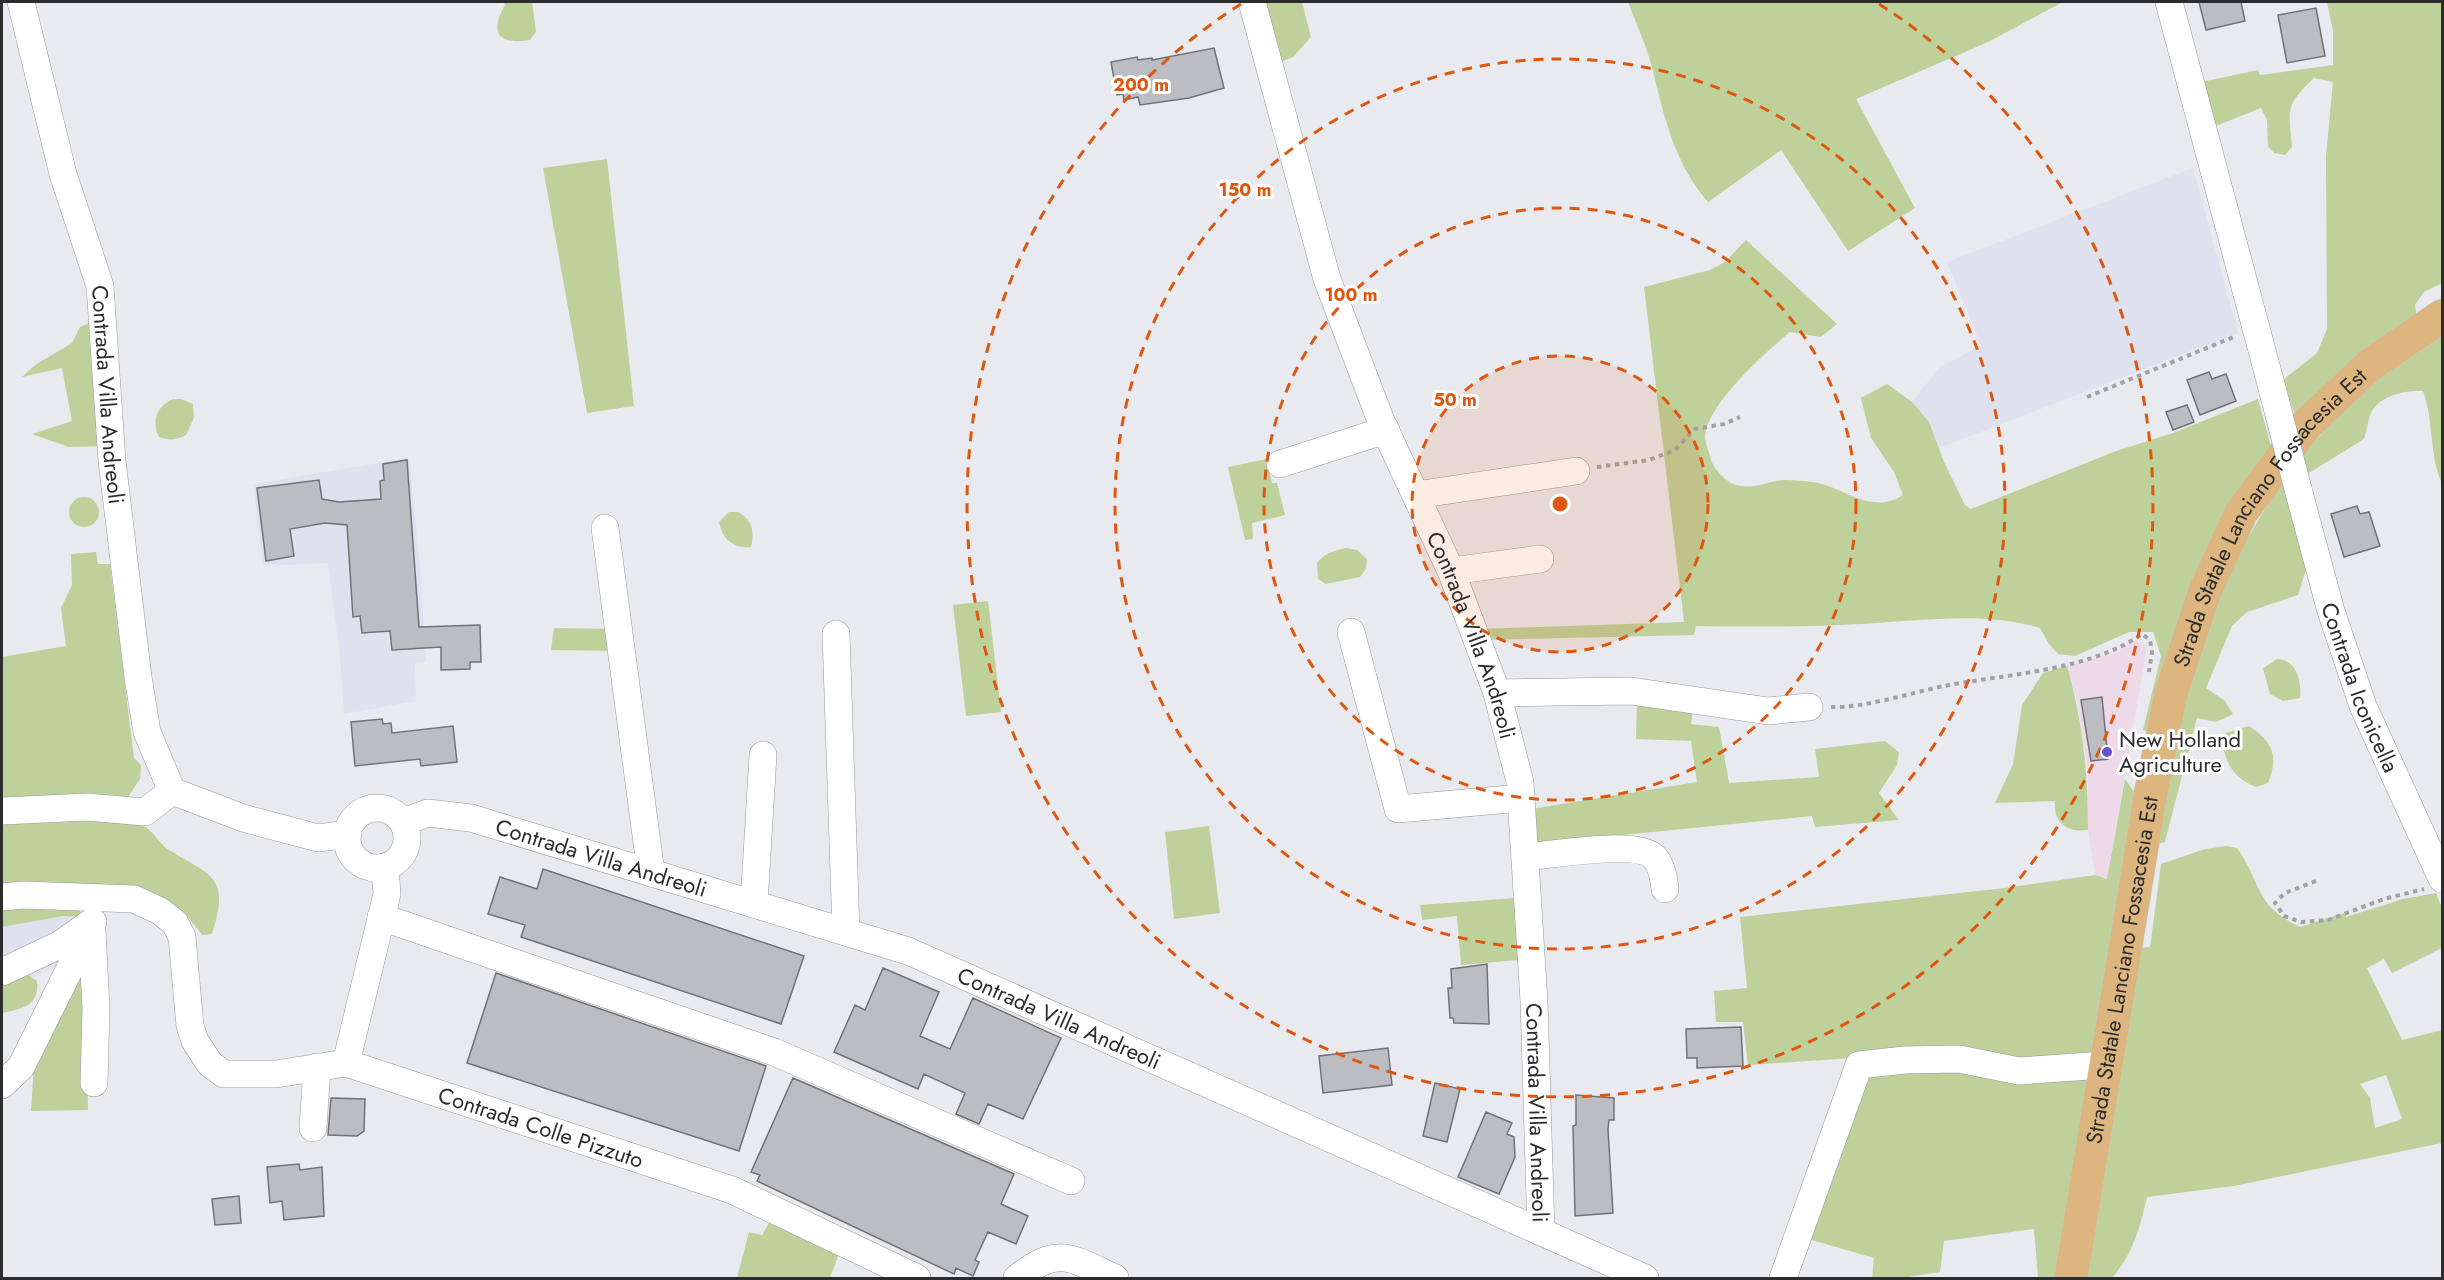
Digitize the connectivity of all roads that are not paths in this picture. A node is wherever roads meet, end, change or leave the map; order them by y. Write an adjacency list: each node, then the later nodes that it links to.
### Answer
1 (21, 2): 17 (street, Contrada Villa Andreoli)
2 (1252, 2): 5 (street, Contrada Villa Andreoli)
3 (2169, 2): 25 (street, Contrada Iconicella, bridge)
4 (2442, 316): 34 (main road, Strada Statale Lanciano Fossacesia Est)
5 (1386, 430): 6 (street); 8 (street, Contrada Villa Andreoli)
6 (1280, 464)
7 (1576, 471): 8 (street)
8 (1416, 495): 11 (street, Contrada Villa Andreoli)
9 (605, 528): 24 (street)
10 (1540, 559): 11 (street)
11 (1450, 571): 14 (street, Contrada Villa Andreoli)
12 (1351, 632): 18 (street)
13 (836, 634): 31 (street)
14 (1497, 693): 15 (street); 18 (street, Contrada Villa Andreoli)
15 (1809, 707)
16 (763, 755): 28 (street)
17 (172, 791): 19 (street); 21 (street)
18 (1521, 798): 22 (street, Contrada Villa Andreoli)
19 (2, 812)
20 (403, 822): 21 (street); 23 (street); 24 (street, Contrada Villa Andreoli)
21 (348, 834): 23 (street)
22 (1525, 857): 26 (street); 40 (street, Contrada Villa Andreoli)
23 (386, 867): 30 (street)
24 (651, 873): 28 (street, Contrada Villa Andreoli)
25 (2438, 883)
26 (1665, 889)
27 (2, 897): 29 (street)
28 (754, 904): 31 (street, Contrada Villa Andreoli)
29 (93, 910): 32 (street); 35 (street); 36 (street); 37 (street)
30 (381, 917): 33 (street); 39 (street)
31 (846, 932): 40 (street, Contrada Villa Andreoli)
32 (2, 972)
33 (346, 1063): 35 (street); 41 (street, Contrada Colle Pizzuto)
34 (2104, 1065): 45 (street); 46 (main road, Strada Statale Lanciano Fossacesia Est)
35 (317, 1067): 38 (street)
36 (94, 1083)
37 (2, 1085)
38 (313, 1128)
39 (1071, 1181)
40 (1541, 1232): 44 (street)
41 (917, 1278)
42 (1017, 1278): 43 (street)
43 (1115, 1278)
44 (1645, 1278)
45 (1783, 1278)
46 (2071, 1278)

